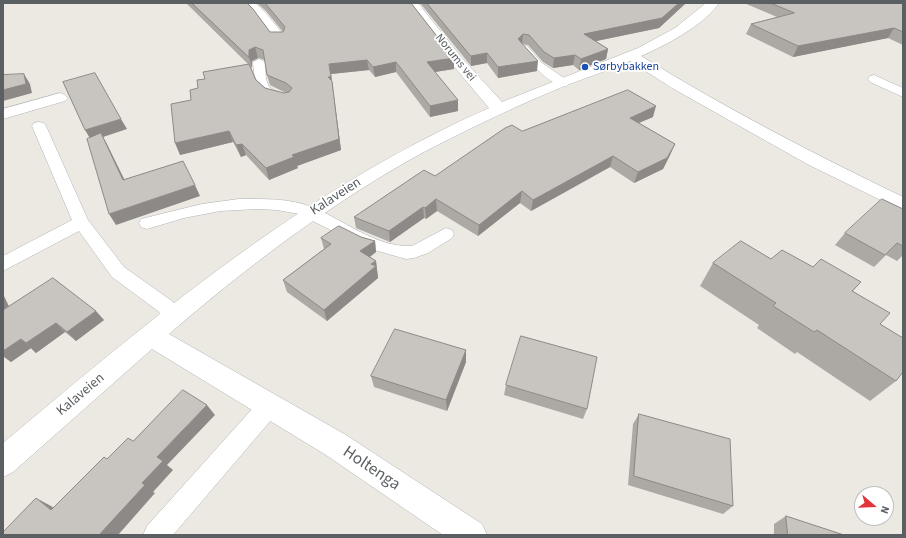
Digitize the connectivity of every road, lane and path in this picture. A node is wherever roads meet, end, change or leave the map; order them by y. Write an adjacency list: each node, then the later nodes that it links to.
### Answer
1 (248, 3): 4 (street)
2 (412, 3): 13 (street, Norums vei)
3 (713, 3): 6 (street, Kalaveien)
4 (279, 38)
5 (522, 48): 9 (lane)
6 (632, 57): 9 (street, Kalaveien); 16 (street)
7 (259, 62): 12 (lane)
8 (874, 79): 10 (lane)
9 (563, 83): 13 (street, Kalaveien)
10 (903, 93)
11 (60, 98): 14 (street)
12 (287, 99)
13 (502, 110): 17 (street, Kalaveien)
14 (3, 114)
15 (39, 126): 18 (lane)
16 (903, 205)
17 (312, 213): 19 (lane); 20 (lane); 22 (street, Kalaveien)
18 (81, 222): 21 (lane); 22 (lane)
19 (147, 223)
20 (446, 234)
21 (3, 264)
22 (175, 316): 23 (street, Kalaveien)
23 (151, 336): 24 (street, Holtenga); 25 (street, Kalaveien)
24 (270, 405): 26 (street, Holtenga); 27 (lane)
25 (3, 462)
26 (467, 534)
27 (156, 535)

